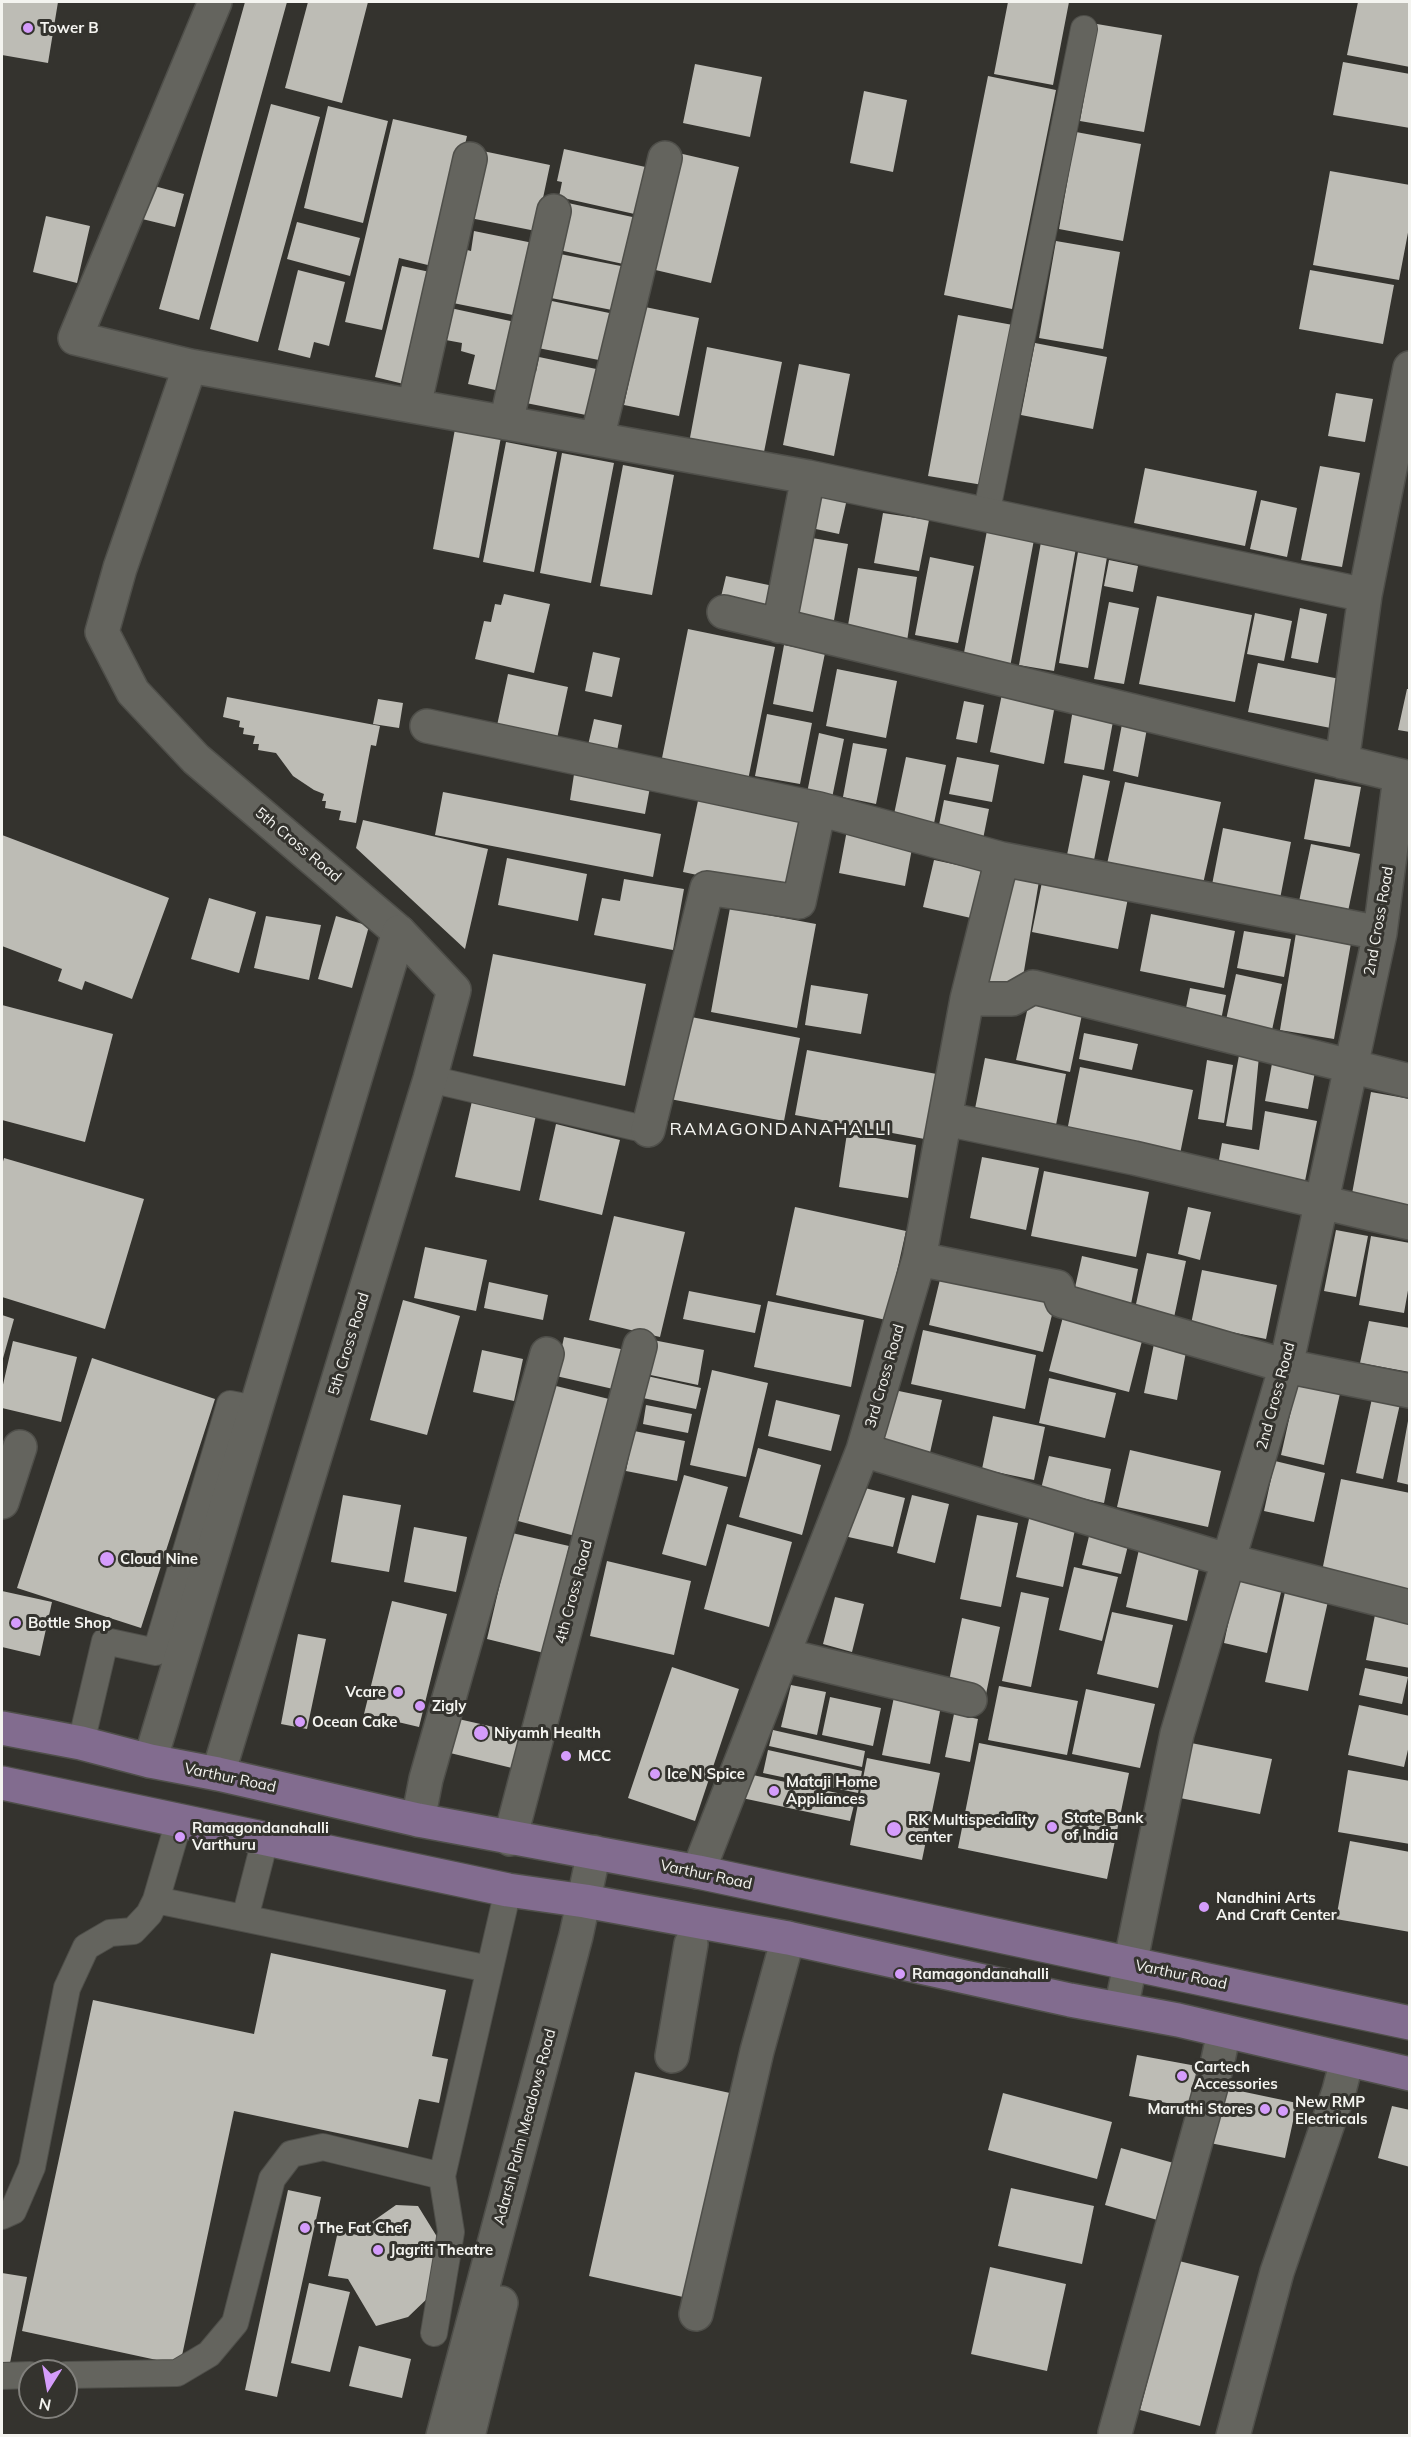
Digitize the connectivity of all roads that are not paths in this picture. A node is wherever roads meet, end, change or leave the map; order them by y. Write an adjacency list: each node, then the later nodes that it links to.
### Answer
1 (215, 2): 6 (street)
2 (1084, 29): 12 (lane)
3 (665, 158): 10 (street)
4 (470, 159): 8 (street)
5 (554, 211): 9 (street)
6 (190, 366): 8 (street); 21 (street, 5th Cross Road)
7 (1410, 368): 13 (street)
8 (414, 406): 9 (street)
9 (506, 423): 10 (street)
10 (597, 439): 11 (street)
11 (808, 477): 12 (street); 15 (street)
12 (986, 515): 13 (street)
13 (1365, 595): 17 (street)
14 (723, 612): 15 (street)
15 (779, 626): 17 (street)
16 (427, 726): 19 (street)
17 (1342, 762): 18 (street)
18 (1405, 777): 22 (street, 2nd Cross Road)
19 (819, 809): 20 (street); 28 (street)
20 (1002, 860): 22 (street); 23 (street, 3rd Cross Road)
21 (399, 932): 25 (street, 5th Cross Road); 36 (street)
22 (1380, 933): 24 (street, 2nd Cross Road)
23 (967, 999): 24 (street); 27 (street, 3rd Cross Road)
24 (1350, 1067): 26 (street); 29 (street, 2nd Cross Road)
25 (430, 1078): 28 (lane); 47 (street, 5th Cross Road)
26 (1410, 1081)
27 (946, 1119): 29 (street); 31 (street, 3rd Cross Road)
28 (648, 1130)
29 (1321, 1203): 30 (street); 34 (street, 2nd Cross Road)
30 (1410, 1223)
31 (919, 1259): 34 (street); 38 (street, 3rd Cross Road)
32 (640, 1346): 51 (street, 4th Cross Road)
33 (547, 1354): 49 (street)
34 (1286, 1366): 35 (street); 40 (street, 2nd Cross Road)
35 (1410, 1391)
36 (256, 1409): 45 (lane); 46 (street)
37 (20, 1447): 39 (street)
38 (863, 1450): 40 (street); 42 (street, 3rd Cross Road)
39 (2, 1502)
40 (1230, 1561): 41 (street); 63 (street, 2nd Cross Road)
41 (1410, 1607)
42 (783, 1655): 43 (street); 54 (street, 3rd Cross Road)
43 (970, 1700)
44 (2, 1728): 45 (main road, Varthur Road)
45 (81, 1743): 46 (main road, Varthur Road)
46 (150, 1761): 47 (main road, Varthur Road)
47 (218, 1774): 49 (main road, Varthur Road)
48 (2, 1783): 50 (main road)
49 (417, 1820): 51 (main road, Varthur Road)
50 (179, 1821): 52 (main road); 56 (lane)
51 (510, 1839): 53 (main road, Varthur Road)
52 (265, 1840): 55 (main road); 59 (lane)
53 (602, 1854): 54 (main road, Varthur Road); 57 (street, Adarsh Palm Meadows Road)
54 (698, 1872): 58 (main road, Varthur Road)
55 (508, 1890): 57 (main road); 64 (lane)
56 (156, 1900): 59 (lane); 72 (lane)
57 (592, 1903): 60 (main road); 79 (street, Adarsh Palm Meadows Road); 80 (street, Adarsh Palm Meadows Road)
58 (859, 1907): 62 (main road); 63 (main road, Varthur Road)
59 (246, 1918): 64 (lane)
60 (693, 1933): 61 (main road); 68 (street)
61 (788, 1938): 62 (main road); 73 (street)
62 (850, 1950): 65 (main road)
63 (1130, 1964): 65 (street, 2nd Cross Road); 66 (main road, Varthur Road)
64 (489, 1969): 71 (lane)
65 (1121, 2009): 67 (main road)
66 (1410, 2023)
67 (1224, 2031): 69 (main road); 78 (street)
68 (672, 2056)
69 (1347, 2060): 70 (main road); 81 (street)
70 (1410, 2074)
71 (442, 2176): 74 (lane); 75 (lane)
72 (2, 2216)
73 (696, 2313)
74 (434, 2333)
75 (78, 2375)
76 (2, 2376): 77 (lane)
77 (18, 2376)
78 (1115, 2433)
79 (443, 2436)
80 (468, 2436)
81 (1233, 2436)

